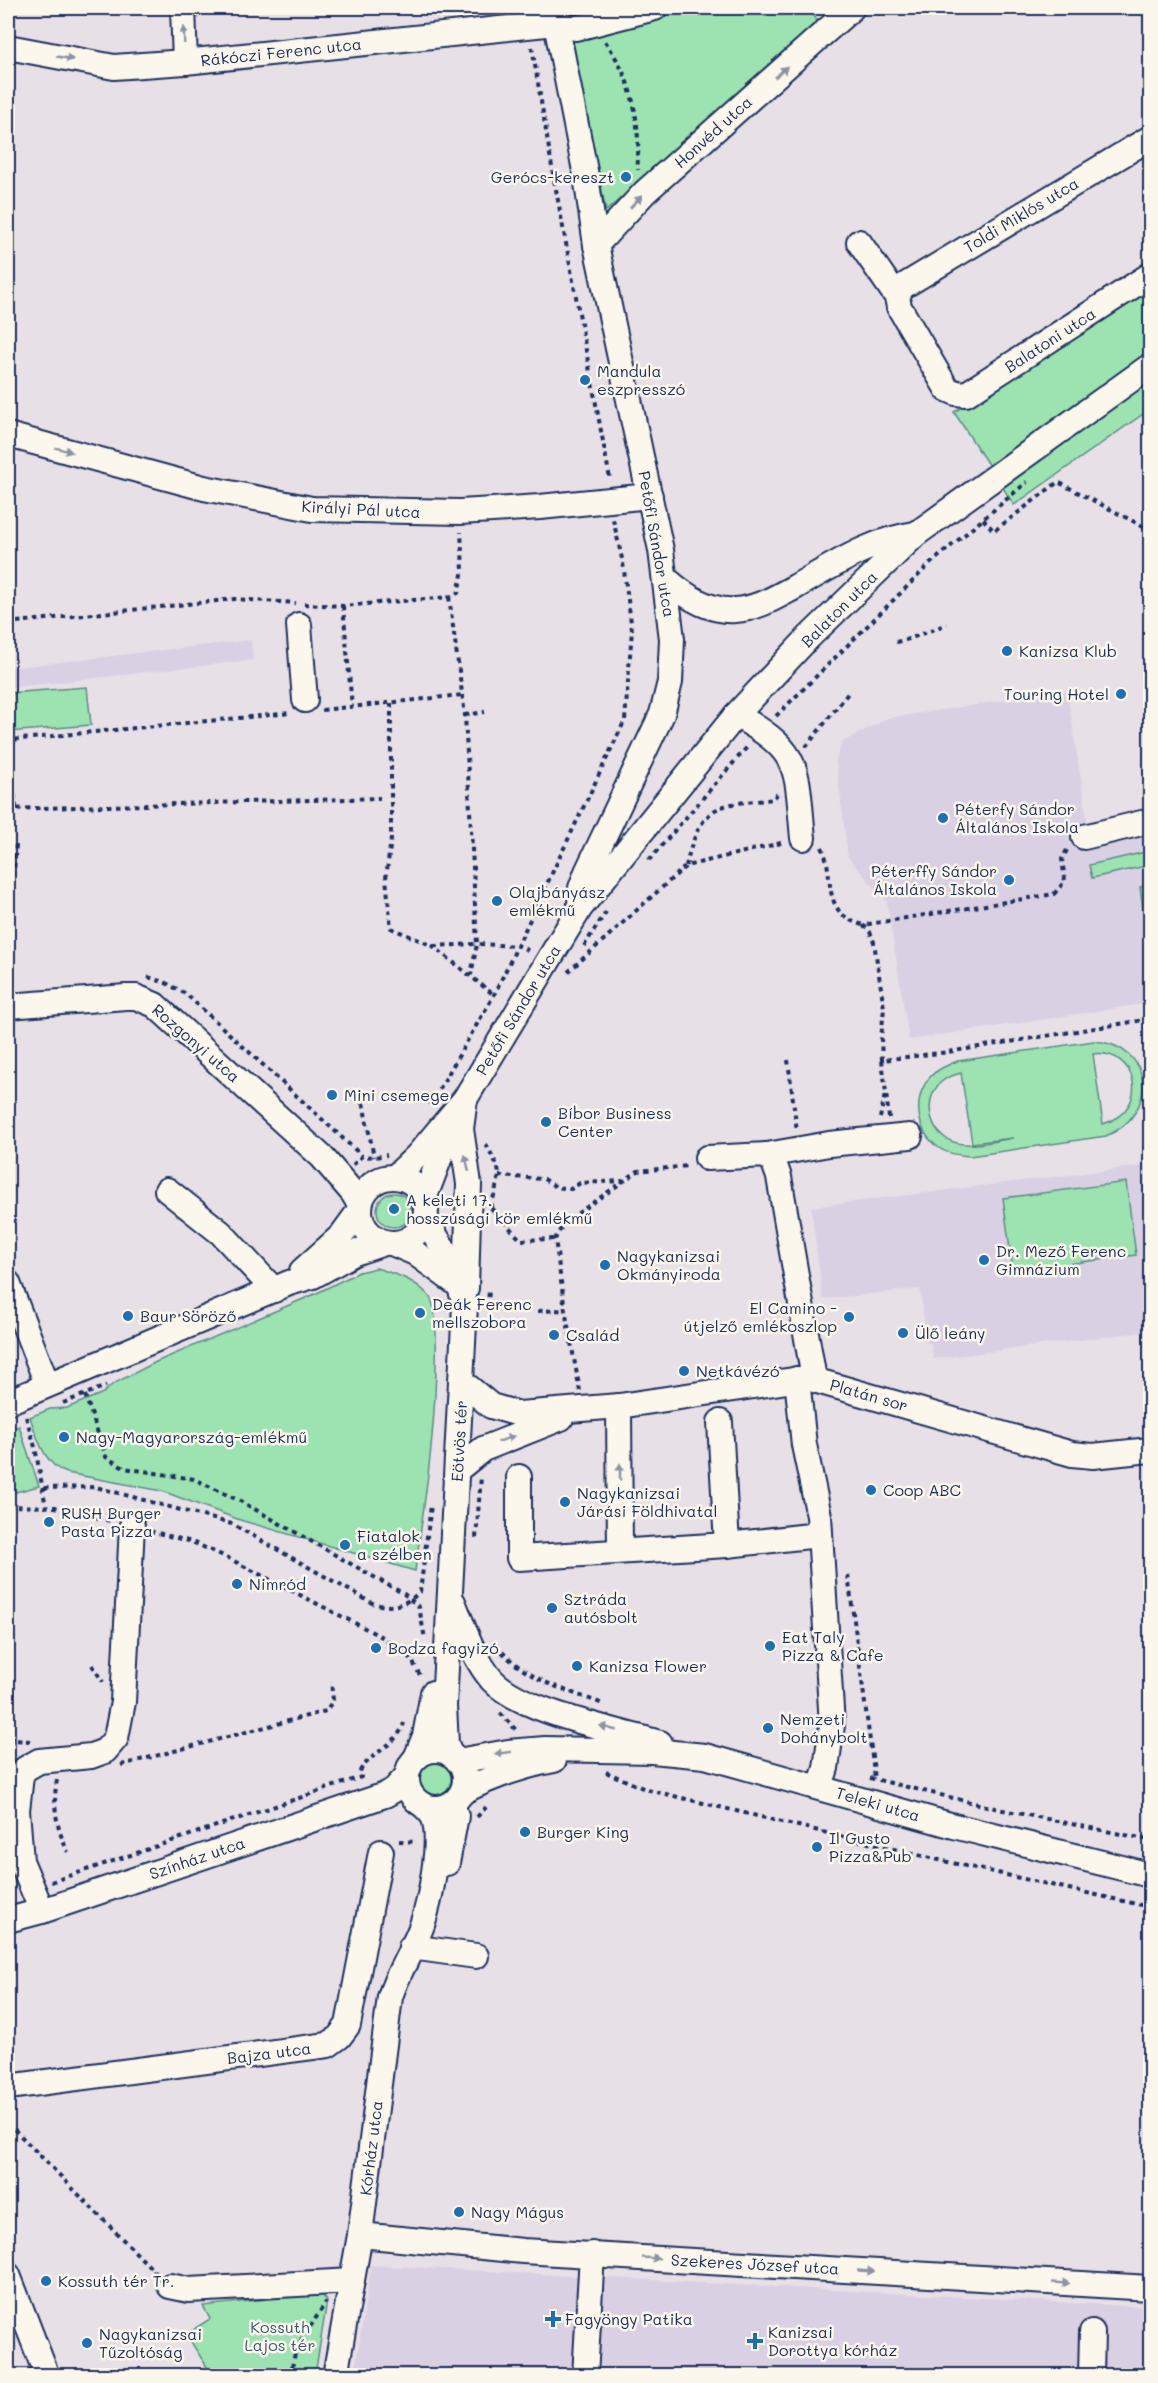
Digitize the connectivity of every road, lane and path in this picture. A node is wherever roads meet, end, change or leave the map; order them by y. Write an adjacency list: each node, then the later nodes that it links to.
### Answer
1 (183, 8): 8 (street, one-way to 1)
2 (655, 8): 6 (street)
3 (837, 13): 10 (street, Honvéd utca, one-way to 3)
4 (554, 15): 5 (street, Rákóczi Ferenc utca); 6 (street); 12 (street, Petőfi Sándor utca)
5 (528, 25): 8 (street, Rákóczi Ferenc utca); 19 (path)
6 (585, 26): 10 (path)
7 (8, 47): 8 (street, Rákóczi Ferenc utca, one-way to 8)
8 (185, 62)
9 (1150, 138): 14 (street, Toldi Miklós utca)
10 (645, 192): 12 (street, Honvéd utca, one-way to 10)
11 (859, 242): 14 (street)
12 (596, 245): 18 (street, Petőfi Sándor utca)
13 (1150, 275): 14 (street, Balatoni utca)
14 (897, 297)
15 (1150, 366): 23 (street, Balaton utca)
16 (8, 435): 19 (street, Királyi Pál utca, one-way to 19)
17 (1029, 481): 20 (path)
18 (650, 496): 19 (street, Királyi Pál utca); 24 (street, Petőfi Sándor utca)
19 (611, 500): 57 (path)
20 (983, 519): 22 (path); 40 (path)
21 (461, 525): 25 (path)
22 (1150, 529)
23 (916, 534): 24 (street); 39 (street, Balaton utca)
24 (666, 579): 52 (street, Petőfi Sándor utca)
25 (449, 597): 26 (path); 32 (path)
26 (343, 606): 27 (path); 35 (path)
27 (8, 623)
28 (947, 624): 30 (path)
29 (299, 625): 34 (street)
30 (896, 642)
31 (849, 692): 41 (path)
32 (462, 695): 33 (path); 38 (path)
33 (391, 703): 35 (path); 56 (path)
34 (312, 705): 35 (path)
35 (352, 707)
36 (485, 712): 38 (path)
37 (272, 714): 43 (path)
38 (465, 715): 55 (path)
39 (736, 715): 40 (street); 52 (street, Balaton utca)
40 (762, 730): 41 (street); 49 (path)
41 (796, 769): 47 (street); 50 (path)
42 (380, 798): 43 (path)
43 (16, 808): 44 (path)
44 (8, 809)
45 (1150, 821): 46 (street)
46 (1084, 837): 54 (path)
47 (803, 838): 50 (path); 54 (path)
48 (16, 844): 51 (path)
49 (645, 865)
50 (686, 866): 59 (path)
51 (8, 884)
52 (580, 908): 58 (street, Petőfi Sándor utca)
53 (608, 910): 59 (path)
54 (863, 925): 65 (path)
55 (477, 944): 56 (path); 57 (path); 60 (path)
56 (433, 946): 60 (path)
57 (519, 946): 58 (path); 62 (path)
58 (547, 959): 59 (path); 69 (street, Petőfi Sándor utca)
59 (568, 972): 61 (path)
60 (471, 975): 62 (path)
61 (562, 982)
62 (495, 995): 70 (path)
63 (8, 1006): 78 (street, Rozgonyi utca)
64 (1150, 1019): 65 (path)
65 (882, 1059): 67 (path)
66 (788, 1060): 76 (path)
67 (886, 1092): 71 (path); 72 (path)
68 (363, 1103): 81 (path)
69 (462, 1104): 81 (street, Petőfi Sándor utca); 86 (street, Petőfi Sándor utca); 93 (street, one-way to 69)
70 (430, 1106)
71 (889, 1121)
72 (879, 1123)
73 (910, 1136): 76 (street)
74 (482, 1139): 82 (path)
75 (394, 1150): 81 (path)
76 (799, 1150): 77 (street)
77 (768, 1155): 79 (street); 97 (street)
78 (322, 1157): 80 (street, Rozgonyi utca); 85 (street, Rozgonyi utca)
79 (707, 1158)
80 (349, 1170): 81 (street, Rozgonyi utca); 81 (path)
81 (385, 1170): 85 (street); 86 (street)
82 (499, 1176): 84 (path); 88 (path)
83 (167, 1190): 92 (street)
84 (491, 1206): 87 (path); 88 (path)
85 (360, 1208): 89 (street); 92 (street)
86 (425, 1209): 89 (street); 93 (street, Eötvös tér)
87 (491, 1220)
88 (555, 1239): 94 (path)
89 (389, 1243): 92 (street); 93 (street)
90 (489, 1280): 96 (path)
91 (8, 1283): 99 (street)
92 (282, 1287): 99 (street)
93 (463, 1296): 98 (street, Eötvös tér)
94 (565, 1310): 95 (path); 102 (path)
95 (538, 1311)
96 (488, 1315)
97 (806, 1379): 103 (street, Platán sor); 105 (street, Platán sor); 113 (street)
98 (462, 1381): 102 (street, Platán sor); 106 (street, Eötvös tér)
99 (47, 1384): 101 (street)
100 (85, 1395): 119 (path)
101 (13, 1400): 108 (path)
102 (581, 1400): 103 (street, Platán sor); 106 (street, Platán sor, one-way to 102)
103 (619, 1406): 116 (street, one-way to 103)
104 (720, 1422): 114 (street)
105 (1150, 1450)
106 (469, 1471): 115 (path); 118 (street, Eötvös tér)
107 (519, 1477): 116 (street)
108 (44, 1488): 111 (path); 119 (path)
109 (432, 1499): 119 (path)
110 (8, 1506): 111 (path)
111 (46, 1507): 112 (path)
112 (132, 1526): 127 (path); 149 (street)
113 (819, 1534): 114 (street); 140 (street)
114 (727, 1545): 116 (street)
115 (476, 1548)
116 (620, 1551)
117 (848, 1575): 139 (path)
118 (450, 1597): 127 (street, Eötvös tér); 132 (street, one-way to 118); 133 (street, Eötvös tér)
119 (411, 1600): 121 (path)
120 (493, 1641): 126 (path)
121 (425, 1645)
122 (92, 1665): 125 (path)
123 (426, 1674): 127 (path)
124 (331, 1682): 135 (path)
125 (104, 1683)
126 (543, 1683)
127 (428, 1700): 136 (street, Eötvös tér); 138 (path)
128 (496, 1709): 130 (path)
129 (12, 1725): 131 (path)
130 (525, 1733)
131 (12, 1740)
132 (705, 1756): 134 (street, Teleki utca); 140 (street, Teleki utca)
133 (454, 1758): 134 (street, Teleki utca, one-way to 133); 136 (street); 142 (street)
134 (599, 1760): 142 (street, Teleki utca); 150 (path)
135 (113, 1767)
136 (412, 1767): 141 (street, Színház utca); 144 (street)
137 (58, 1775): 147 (path)
138 (361, 1777): 141 (path); 149 (path)
139 (875, 1779)
140 (820, 1787): 148 (street, Teleki utca)
141 (377, 1798): 144 (street, Színház utca); 149 (street, Színház utca)
142 (457, 1798): 144 (street); 145 (street, Kórház utca)
143 (494, 1798): 145 (path)
144 (419, 1802): 145 (street, Kórház utca)
145 (444, 1836): 146 (path); 152 (street, Kórház utca)
146 (386, 1845): 154 (street, Bajza utca)
147 (68, 1852)
148 (1150, 1875)
149 (37, 1900): 151 (street, Színház utca)
150 (1150, 1907)
151 (8, 1920)
152 (411, 1947): 153 (street); 156 (street, Kórház utca)
153 (476, 1956)
154 (8, 2087)
155 (8, 2123): 160 (path)
156 (360, 2235): 157 (street, Szekeres József utca); 159 (street, Kórház utca)
157 (592, 2254): 161 (street, Szekeres József utca, one-way to 161); 167 (street)
158 (8, 2275): 164 (street)
159 (352, 2281): 160 (street); 166 (street, Kórház utca)
160 (170, 2286)
161 (1150, 2288)
162 (327, 2301): 165 (path)
163 (1092, 2332): 168 (street)
164 (47, 2376)
165 (290, 2376)
166 (334, 2376)
167 (585, 2376)
168 (1091, 2376)

